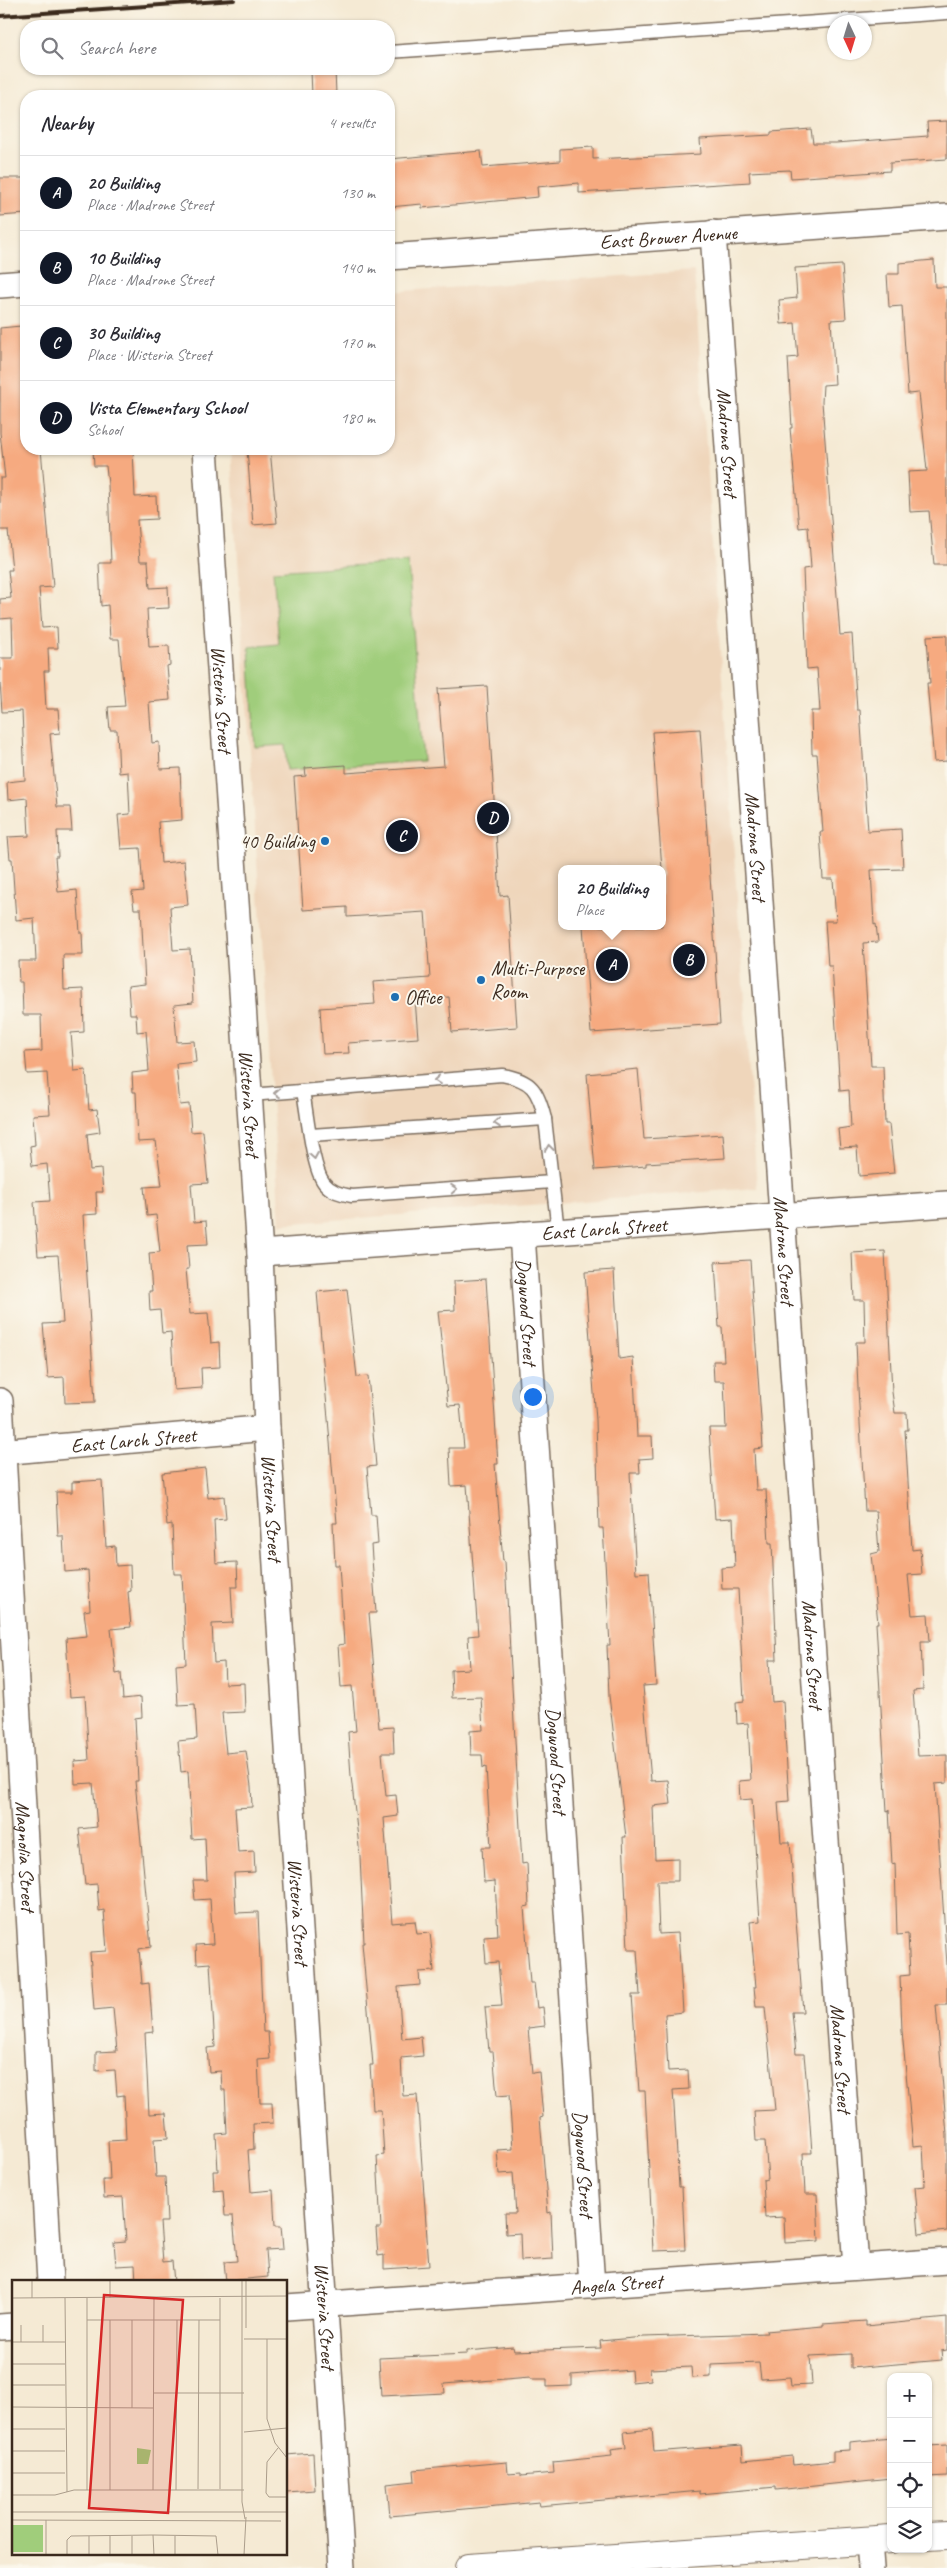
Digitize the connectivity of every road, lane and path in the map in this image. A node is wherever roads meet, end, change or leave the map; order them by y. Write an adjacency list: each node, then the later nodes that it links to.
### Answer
1 (947, 13): 2 (lane)
2 (395, 52)
3 (947, 217): 4 (street, East Brower Avenue)
4 (714, 233): 5 (street, East Brower Avenue); 15 (street, Madrone Street)
5 (395, 257)
6 (20, 283): 7 (street)
7 (0, 285)
8 (204, 455): 10 (street, Wisteria Street)
9 (303, 1091): 10 (lane, one-way to 10); 11 (lane, one-way to 9); 12 (lane)
10 (250, 1095): 18 (street, Wisteria Street)
11 (545, 1119): 12 (lane, one-way to 12); 13 (lane, one-way to 11)
12 (311, 1135): 13 (lane, one-way to 13)
13 (552, 1182): 16 (lane)
14 (947, 1204): 15 (street, East Larch Street)
15 (782, 1216): 16 (street, East Larch Street); 23 (street, Madrone Street)
16 (558, 1231): 17 (street, East Larch Street)
17 (522, 1234): 18 (street, East Larch Street); 25 (street, Dogwood Street)
18 (260, 1253): 20 (street, Wisteria Street)
19 (0, 1401): 21 (street, Magnolia Street)
20 (266, 1428): 21 (street, East Larch Street); 26 (street, Wisteria Street)
21 (2, 1452): 24 (street, Magnolia Street)
22 (947, 2261): 23 (street, Angela Street)
23 (856, 2267): 25 (street, Angela Street)
24 (50, 2280)
25 (592, 2286): 26 (street, Angela Street)
26 (324, 2304): 27 (street, Angela Street); 31 (street, Wisteria Street)
27 (288, 2307)
28 (947, 2535): 29 (main road)
29 (932, 2536)
30 (880, 2540): 32 (main road); 33 (street)
31 (342, 2568)
32 (469, 2568)
33 (871, 2568)

